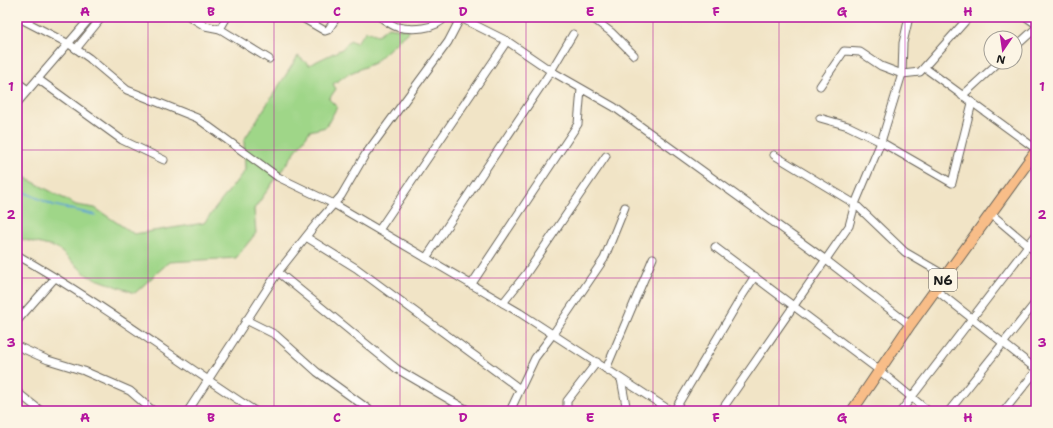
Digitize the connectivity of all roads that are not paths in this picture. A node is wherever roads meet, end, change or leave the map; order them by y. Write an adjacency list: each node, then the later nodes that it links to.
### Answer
1 (17, 17): 21 (street)
2 (91, 17): 21 (street)
3 (102, 17): 22 (street)
4 (190, 17): 17 (street)
5 (227, 17): 17 (street)
6 (301, 17): 7 (street)
7 (337, 17)
8 (380, 17): 9 (street)
9 (445, 17)
10 (460, 17): 20 (street); 43 (street)
11 (591, 17): 23 (street)
12 (909, 17): 28 (street)
13 (969, 17): 25 (street)
14 (1026, 17): 15 (street)
15 (1036, 24)
16 (1036, 28): 19 (street)
17 (220, 29): 24 (street)
18 (573, 34): 27 (street)
19 (1023, 40)
20 (507, 41): 27 (street); 47 (street)
21 (69, 44): 22 (street); 29 (street)
22 (76, 49): 43 (street)
23 (634, 55)
24 (269, 59)
25 (925, 68): 28 (street); 34 (street)
26 (990, 70): 34 (street)
27 (551, 71): 32 (street); 54 (street)
28 (902, 74): 31 (street); 38 (street)
29 (38, 79): 33 (street); 42 (street)
30 (17, 82): 33 (street)
31 (820, 86)
32 (581, 89): 56 (street); 61 (street)
33 (28, 90): 35 (street)
34 (962, 96): 36 (street)
35 (17, 103)
36 (972, 103): 38 (street); 39 (street)
37 (820, 118): 38 (street)
38 (881, 142): 44 (street)
39 (1036, 150): 46 (highway, N6)
40 (606, 156): 64 (street)
41 (774, 156): 44 (street)
42 (164, 160)
43 (334, 204): 47 (street); 49 (street)
44 (855, 204): 56 (street); 59 (street)
45 (626, 207): 70 (street)
46 (990, 213): 50 (street); 59 (highway, N6)
47 (379, 230): 54 (street)
48 (1036, 235): 50 (street)
49 (306, 237): 57 (street); 79 (street)
50 (1028, 245): 52 (street); 67 (street)
51 (715, 247): 58 (street)
52 (1036, 252)
53 (17, 255): 60 (street)
54 (426, 258): 61 (street)
55 (653, 258): 74 (street)
56 (826, 260): 65 (street); 69 (street)
57 (278, 272): 66 (street); 87 (street)
58 (755, 276): 65 (street); 91 (street)
59 (946, 276): 62 (highway, N6)
60 (55, 278): 68 (street); 78 (street)
61 (471, 285): 64 (street)
62 (936, 290): 67 (street); 69 (highway, N6)
63 (1036, 302): 71 (street)
64 (502, 303): 70 (street)
65 (793, 306): 76 (street); 92 (street)
66 (246, 320): 78 (street); 86 (street)
67 (972, 320): 71 (street); 81 (street)
68 (17, 321)
69 (910, 325): 76 (highway, N6)
70 (553, 334): 73 (street); 79 (street)
71 (1003, 344): 75 (street); 96 (street)
72 (17, 346): 83 (street)
73 (597, 362): 74 (street); 89 (street)
74 (606, 369): 77 (street)
75 (1036, 370): 97 (street)
76 (880, 371): 81 (street); 93 (highway, N6)
77 (622, 379): 90 (street); 91 (street)
78 (207, 380): 84 (street); 85 (street)
79 (520, 389): 88 (street)
80 (17, 392): 82 (street)
81 (912, 397): 94 (street); 95 (street)
82 (41, 411)
83 (153, 411)
84 (188, 411)
85 (255, 411)
86 (371, 411)
87 (469, 411)
88 (510, 411)
89 (567, 411)
90 (627, 411)
91 (673, 411)
92 (721, 411)
93 (852, 411)
94 (901, 411)
95 (928, 411)
96 (949, 411)
97 (1004, 411)

